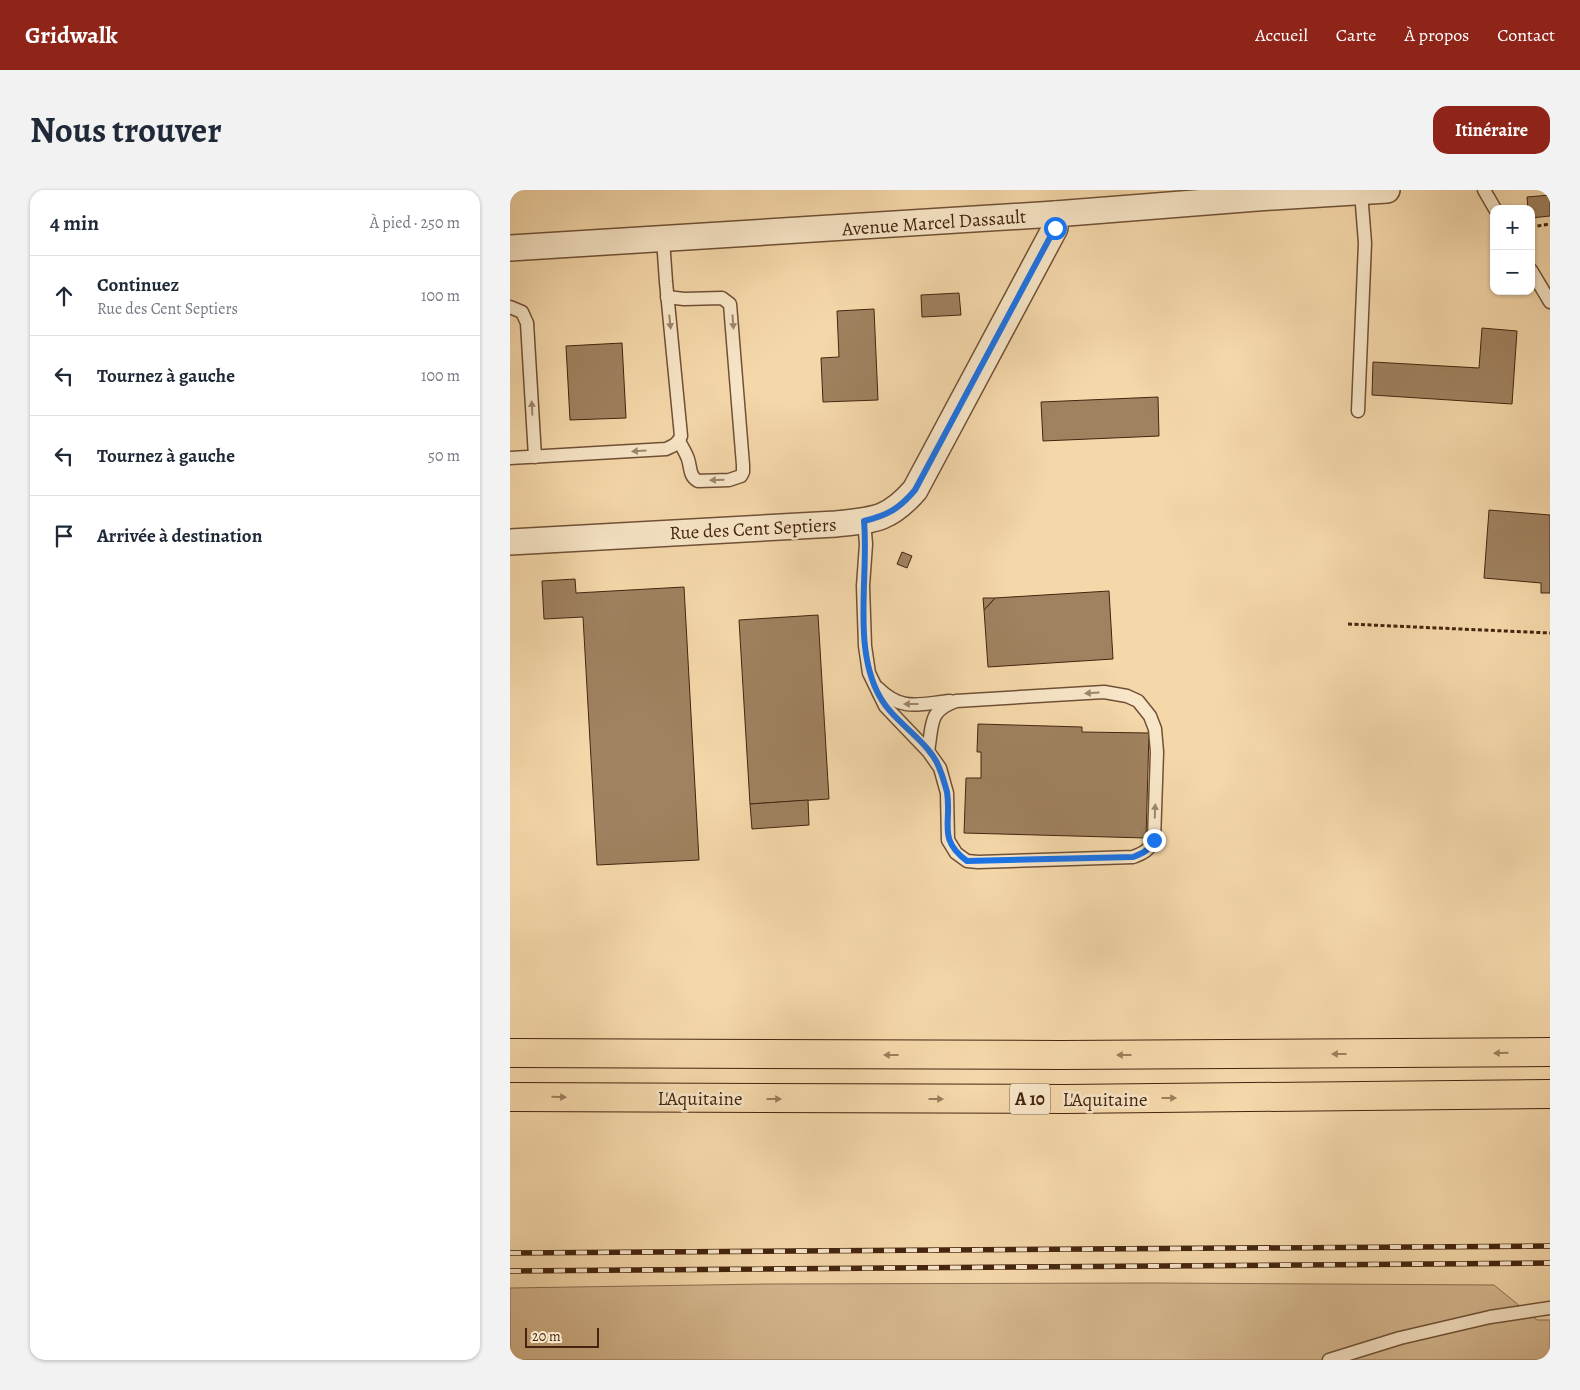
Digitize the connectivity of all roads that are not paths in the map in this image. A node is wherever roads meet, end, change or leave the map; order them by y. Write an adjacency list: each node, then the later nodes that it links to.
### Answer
1 (1387, 190): 3 (street, Avenue Marcel Dassault)
2 (1484, 190): 4 (lane)
3 (1361, 192): 5 (street, Avenue Marcel Dassault); 12 (lane)
4 (1493, 205)
5 (1056, 214): 6 (street, Avenue Marcel Dassault); 16 (street, Rue des Cent Septiers)
6 (663, 239): 7 (street, Avenue Marcel Dassault); 9 (lane)
7 (510, 248)
8 (1535, 277): 10 (lane)
9 (667, 297): 13 (lane, one-way to 13); 13 (lane, one-way to 13)
10 (1550, 302)
11 (510, 307): 14 (lane, one-way to 11)
12 (1358, 411)
13 (679, 441): 14 (lane, one-way to 14)
14 (535, 457): 15 (lane)
15 (510, 458)
16 (864, 521): 17 (street, Rue des Cent Septiers); 18 (lane)
17 (510, 542)
18 (873, 682): 19 (lane, one-way to 18); 20 (lane)
19 (956, 700): 20 (lane); 20 (lane, one-way to 19)
20 (928, 751)
21 (1550, 1052): 22 (highway, one-way to 22)
22 (510, 1053)
23 (1550, 1094): 24 (highway, L'Aquitaine / A 10, one-way to 23)
24 (510, 1096)
25 (1550, 1308): 26 (lane)
26 (1329, 1360)

